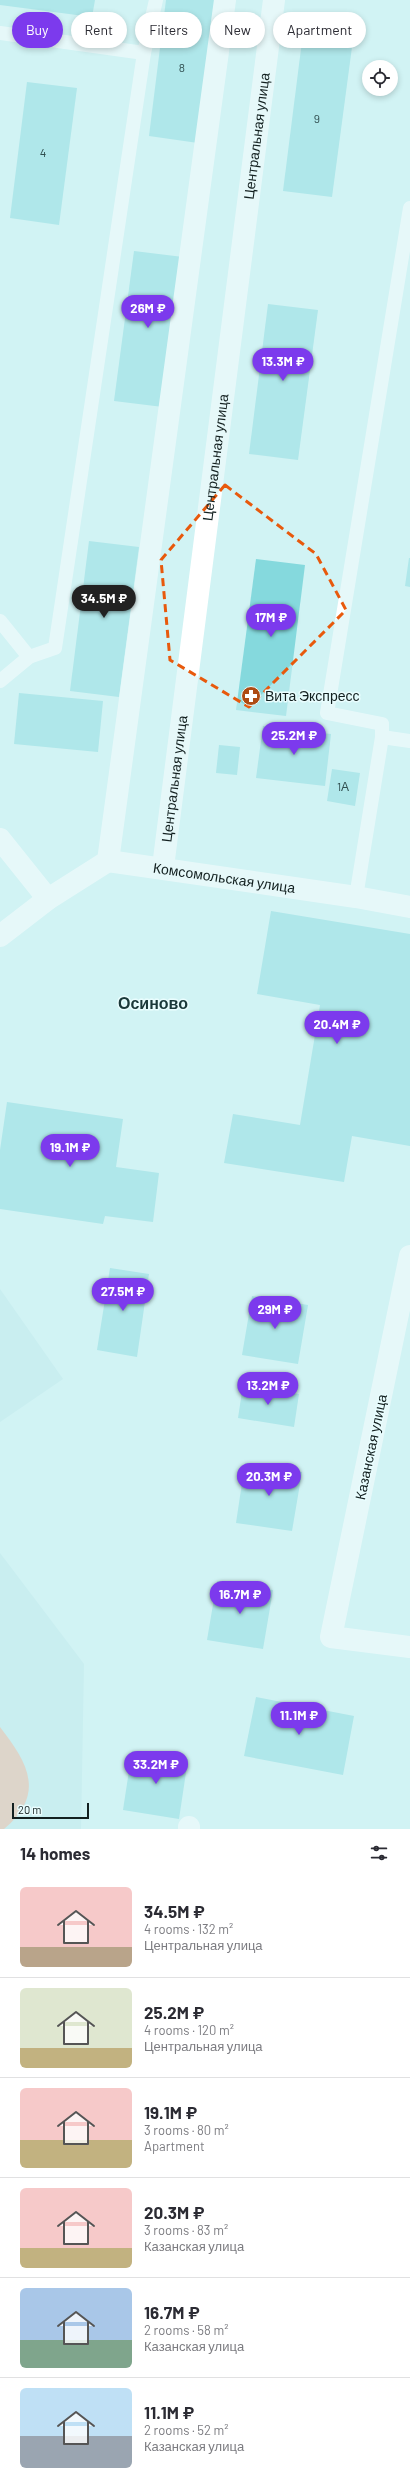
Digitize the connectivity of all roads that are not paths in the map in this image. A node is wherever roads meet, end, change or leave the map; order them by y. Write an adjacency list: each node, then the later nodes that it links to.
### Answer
1 (156, 0): 5 (lane)
2 (225, 0): 13 (street)
3 (274, 0): 14 (street, Центральная улица)
4 (0, 33): 5 (lane)
5 (144, 53): 8 (lane)
6 (410, 208): 10 (lane)
7 (0, 620): 8 (lane)
8 (29, 657): 9 (lane)
9 (0, 681)
10 (382, 737): 11 (lane); 15 (lane)
11 (410, 741)
12 (0, 839): 16 (street)
13 (108, 861): 14 (street, Комсомольская улица); 16 (street)
14 (163, 868): 15 (street, Комсомольская улица)
15 (356, 897): 17 (street, Комсомольская улица)
16 (48, 899): 18 (street)
17 (410, 908)
18 (0, 936)
19 (410, 1256): 20 (street, Казанская улица)
20 (410, 1647)

